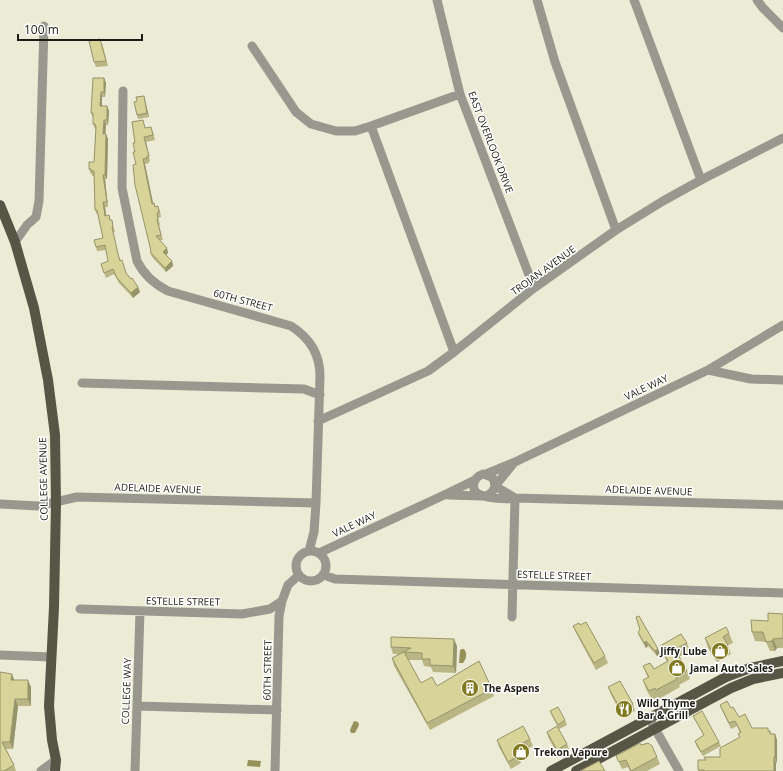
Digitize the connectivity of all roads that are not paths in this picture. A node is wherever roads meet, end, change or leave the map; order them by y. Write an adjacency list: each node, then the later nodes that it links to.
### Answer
1 (437, 0): 9 (street, EAST OVERLOOK DRIVE)
2 (537, 0): 14 (street)
3 (634, 0): 12 (street)
4 (757, 0): 6 (street)
5 (44, 26): 15 (street)
6 (783, 28)
7 (252, 46): 10 (street)
8 (123, 92): 22 (street, 60TH STREET)
9 (460, 94): 10 (street); 16 (street, EAST OVERLOOK DRIVE)
10 (371, 126): 18 (street)
11 (783, 138): 12 (street, TROJAN AVENUE)
12 (701, 180): 14 (street, TROJAN AVENUE)
13 (0, 205): 15 (main road, COLLEGE AVENUE)
14 (616, 230): 16 (street, TROJAN AVENUE)
15 (15, 242): 31 (main road, COLLEGE AVENUE)
16 (534, 288): 18 (street, TROJAN AVENUE)
17 (783, 325): 19 (street, VALE WAY)
18 (454, 352): 23 (street, TROJAN AVENUE)
19 (708, 370): 20 (street); 24 (street, VALE WAY)
20 (783, 380)
21 (82, 383): 22 (street)
22 (320, 395): 23 (street, 60TH STREET)
23 (318, 421): 32 (street, 60TH STREET)
24 (515, 462): 25 (street, VALE WAY); 27 (street, VALE WAY)
25 (486, 474): 26 (street, VALE WAY); 27 (street)
26 (475, 480): 28 (street, VALE WAY); 29 (street)
27 (495, 486): 29 (street, VALE WAY); 30 (street, ADELAIDE AVENUE)
28 (442, 496): 29 (street, VALE WAY); 35 (street, VALE WAY)
29 (484, 496): 30 (street, ADELAIDE AVENUE)
30 (515, 498): 34 (street, ADELAIDE AVENUE); 38 (street)
31 (56, 503): 32 (street, ADELAIDE AVENUE); 33 (street, ADELAIDE AVENUE); 45 (main road, COLLEGE AVENUE)
32 (316, 503): 35 (street, 60TH STREET)
33 (0, 504)
34 (783, 505)
35 (314, 552): 36 (street, 60TH STREET); 37 (street)
36 (299, 575): 37 (street); 40 (street, 60TH STREET)
37 (324, 576): 38 (street, ESTELLE STREET)
38 (513, 584): 39 (street, ESTELLE STREET); 43 (street)
39 (783, 593)
40 (282, 601): 42 (street, ESTELLE STREET); 48 (street, 60TH STREET)
41 (80, 609): 42 (street, ESTELLE STREET)
42 (140, 611): 47 (street, COLLEGE WAY)
43 (512, 617)
44 (0, 655): 45 (street)
45 (51, 657): 51 (main road, COLLEGE AVENUE)
46 (782, 667): 49 (main road); 50 (main road)
47 (137, 706): 48 (street); 55 (street, COLLEGE WAY)
48 (276, 710): 56 (street, 60TH STREET)
49 (649, 718): 50 (street); 57 (main road)
50 (655, 728): 58 (main road); 59 (street)
51 (56, 760): 52 (street); 53 (main road, COLLEGE AVENUE); 54 (main road, COLLEGE AVENUE)
52 (40, 771)
53 (55, 771)
54 (63, 771)
55 (135, 771)
56 (275, 771)
57 (552, 771)
58 (576, 771)
59 (679, 771)

